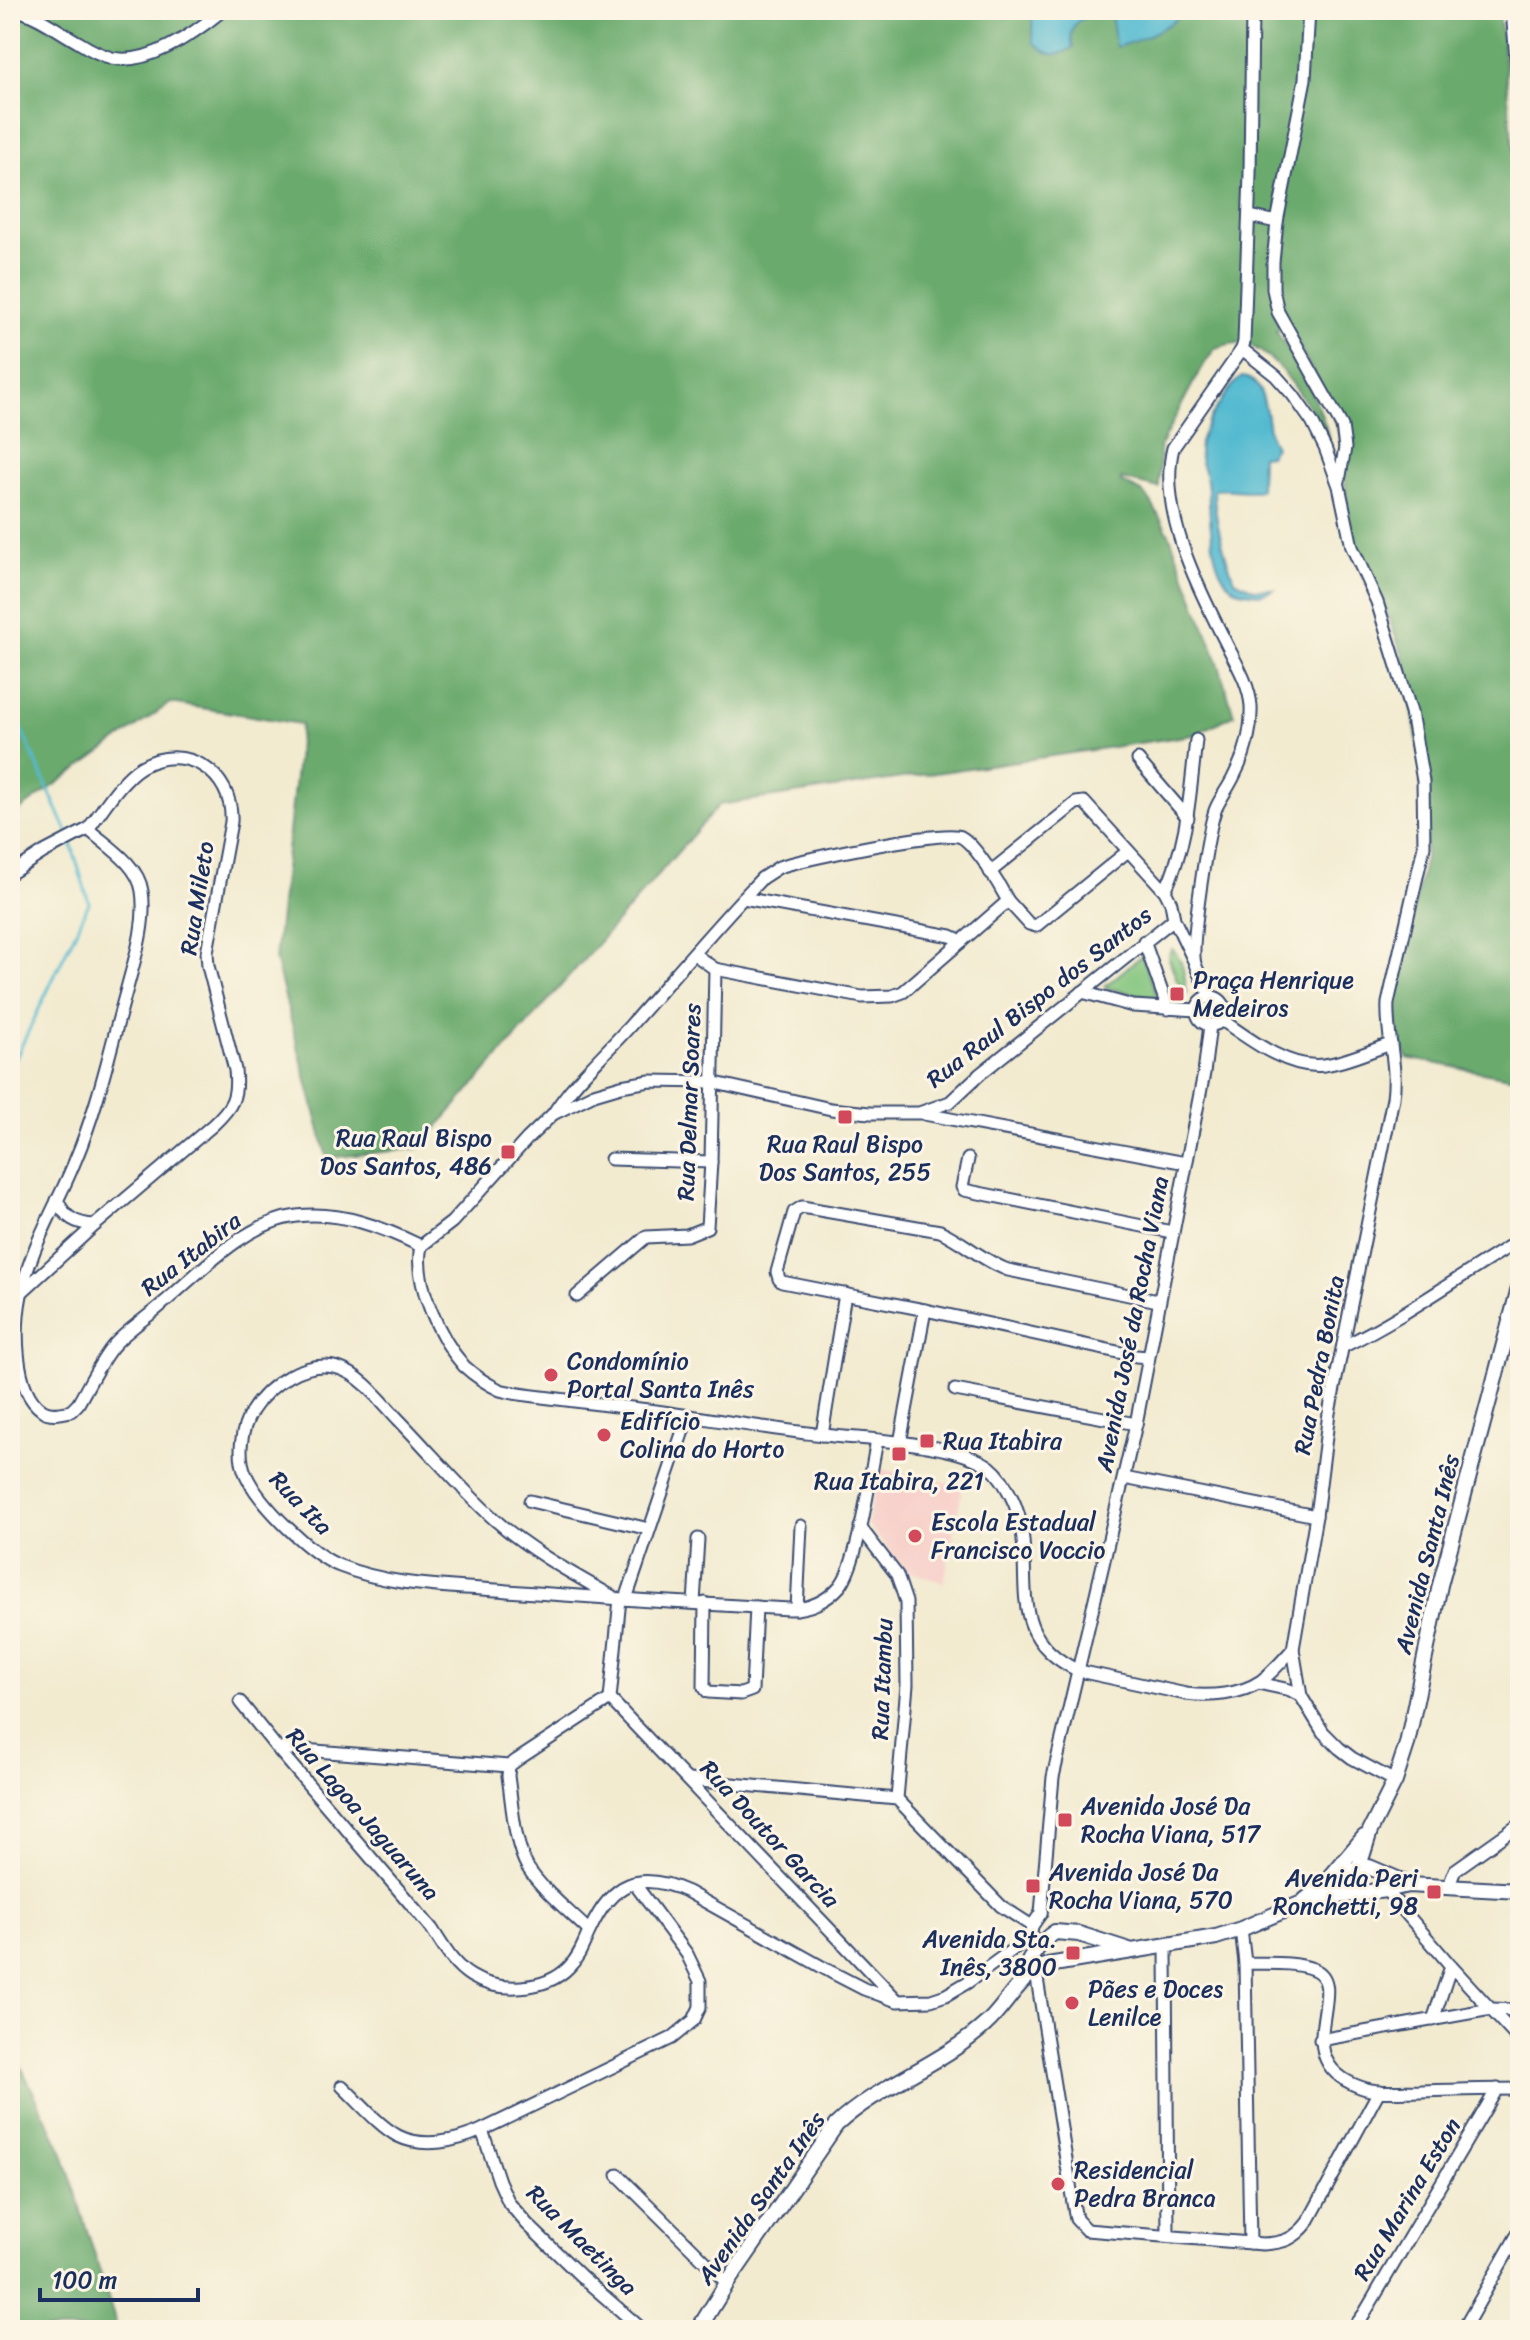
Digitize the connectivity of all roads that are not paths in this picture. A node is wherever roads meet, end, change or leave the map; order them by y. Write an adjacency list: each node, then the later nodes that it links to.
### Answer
1 (18, 10): 2 (street)
2 (223, 10)
3 (1252, 10): 7 (street)
4 (1309, 10): 8 (street)
5 (1513, 10): 6 (street)
6 (1520, 110)
7 (1249, 216): 8 (street); 9 (street)
8 (1277, 222): 10 (street)
9 (1242, 349): 10 (street); 25 (street)
10 (1340, 490): 32 (street, Rua Pedra Bonita)
11 (1196, 740): 13 (street)
12 (1138, 760): 13 (street)
13 (1188, 818): 18 (street)
14 (88, 829): 17 (street); 40 (street); 41 (street, Rua Mileto)
15 (1128, 851): 16 (street); 18 (street); 20 (street)
16 (990, 872): 19 (street); 20 (street)
17 (10, 874)
18 (1165, 891): 21 (street)
19 (743, 898): 22 (street); 24 (street)
20 (1008, 901): 22 (street)
21 (1174, 919): 23 (street, Rua Raul Bispo dos Santos); 25 (street)
22 (962, 941): 26 (street)
23 (1144, 941): 27 (street, Rua Raul Bispo dos Santos); 29 (street)
24 (694, 954): 26 (street); 35 (street)
25 (1194, 962): 28 (street)
26 (715, 969): 33 (street, Rua Delmar Soares)
27 (1082, 992): 29 (street); 34 (street, Rua Raul Bispo dos Santos)
28 (1211, 997): 30 (street); 31 (street)
29 (1168, 1009): 30 (street)
30 (1197, 1010): 31 (street)
31 (1216, 1022): 32 (street); 39 (street, Avenida José da Rocha Viana)
32 (1391, 1044): 51 (street, Rua Pedra Bonita)
33 (711, 1082): 34 (street, Rua Raul Bispo dos Santos); 35 (street, Rua Raul Bispo dos Santos); 38 (street, Rua Delmar Soares)
34 (919, 1113): 39 (street)
35 (553, 1114): 44 (street, Rua Raul Bispo dos Santos)
36 (611, 1159): 38 (street)
37 (968, 1159): 42 (street)
38 (711, 1162): 48 (street, Rua Delmar Soares)
39 (1186, 1163): 42 (street, Avenida José da Rocha Viana)
40 (57, 1200): 41 (street); 46 (street)
41 (95, 1225): 46 (street, Rua Mileto)
42 (1172, 1232): 49 (street, Avenida José da Rocha Viana)
43 (1520, 1240): 51 (street)
44 (421, 1246): 46 (street, Rua Itabira); 54 (street)
45 (1520, 1284): 79 (main road, Avenida Santa Inês)
46 (21, 1293)
47 (845, 1294): 49 (street); 50 (street); 56 (street)
48 (577, 1296)
49 (1158, 1301): 52 (street, Avenida José da Rocha Viana)
50 (925, 1310): 52 (street); 58 (street)
51 (1344, 1346): 61 (street, Rua Pedra Bonita)
52 (1148, 1357): 55 (street, Avenida José da Rocha Viana)
53 (955, 1390): 55 (street)
54 (688, 1416): 56 (street); 64 (street)
55 (1136, 1424): 59 (street, Avenida José da Rocha Viana)
56 (822, 1435): 57 (street)
57 (877, 1441): 58 (street); 63 (street, Rua Ita)
58 (900, 1443): 71 (street)
59 (1124, 1478): 61 (street); 71 (street, Avenida José da Rocha Viana)
60 (530, 1501): 64 (street)
61 (1316, 1516): 70 (street, Rua Pedra Bonita)
62 (801, 1526): 69 (street)
63 (860, 1527): 69 (street, Rua Ita); 80 (street, Rua Itambu)
64 (649, 1529): 66 (street)
65 (698, 1539): 67 (street)
66 (620, 1599): 66 (street, Rua Ita); 67 (street, Rua Ita); 74 (street)
67 (700, 1603): 68 (street, Rua Ita); 68 (street)
68 (756, 1607): 69 (street, Rua Ita)
69 (797, 1609)
70 (1293, 1649): 72 (street); 73 (street, Rua Pedra Bonita)
71 (1079, 1671): 72 (street); 91 (street, Avenida José da Rocha Viana)
72 (1258, 1683): 73 (street)
73 (1301, 1696): 79 (street)
74 (610, 1699): 77 (street); 78 (street, Rua Doutor Garcia)
75 (240, 1702): 76 (street, Rua Lagoa Jaguaruna)
76 (277, 1748): 77 (street); 93 (street, Rua Lagoa Jaguaruna)
77 (509, 1766): 93 (street)
78 (689, 1780): 80 (street); 102 (street, Rua Doutor Garcia)
79 (1395, 1781): 82 (main road, Avenida Santa Inês)
80 (897, 1799): 94 (street)
81 (1520, 1824): 87 (street)
82 (1370, 1831): 83 (main road, Avenida Santa Inês); 84 (main road, Avenida Santa Inês)
83 (1350, 1853): 84 (main road); 90 (main road, Avenida Santa Inês)
84 (1354, 1872): 86 (main road); 88 (main road); 90 (main road)
85 (634, 1883): 93 (street, Rua Lagoa Jaguaruna); 102 (street); 112 (street)
86 (1408, 1885): 87 (main road); 88 (main road)
87 (1448, 1888): 89 (main road)
88 (1386, 1890): 90 (main road); 101 (street)
89 (1520, 1891)
90 (1326, 1892): 92 (main road)
91 (1041, 1913): 94 (street); 95 (street)
92 (1241, 1929): 96 (main road); 100 (street)
93 (589, 1931)
94 (1031, 1931): 99 (street); 102 (street)
95 (1059, 1932): 97 (main road); 98 (main road); 99 (main road, Avenida Santa Inês)
96 (1166, 1947): 97 (main road); 115 (street)
97 (1130, 1950): 98 (main road)
98 (1065, 1962): 99 (main road)
99 (1034, 1963): 115 (street); 117 (main road, Avenida Santa Inês)
100 (1245, 1963): 106 (street); 116 (street)
101 (1451, 1966): 103 (street); 105 (street)
102 (897, 2001)
103 (1491, 2009): 104 (street); 105 (street); 107 (street)
104 (1520, 2010)
105 (1433, 2020): 106 (street)
106 (1320, 2040): 111 (street)
107 (1520, 2041)
108 (342, 2086): 112 (street)
109 (1497, 2089): 110 (street); 111 (street); 120 (street, Rua Marina Eston)
110 (1520, 2089)
111 (1379, 2091): 116 (street)
112 (482, 2130): 118 (street, Rua Maetinga)
113 (618, 2175): 117 (street)
114 (1520, 2230): 121 (street)
115 (1168, 2236): 116 (street)
116 (1250, 2243)
117 (727, 2283): 119 (main road, Avenida Santa Inês)
118 (643, 2330)
119 (698, 2330)
120 (1352, 2330)
121 (1463, 2330)

